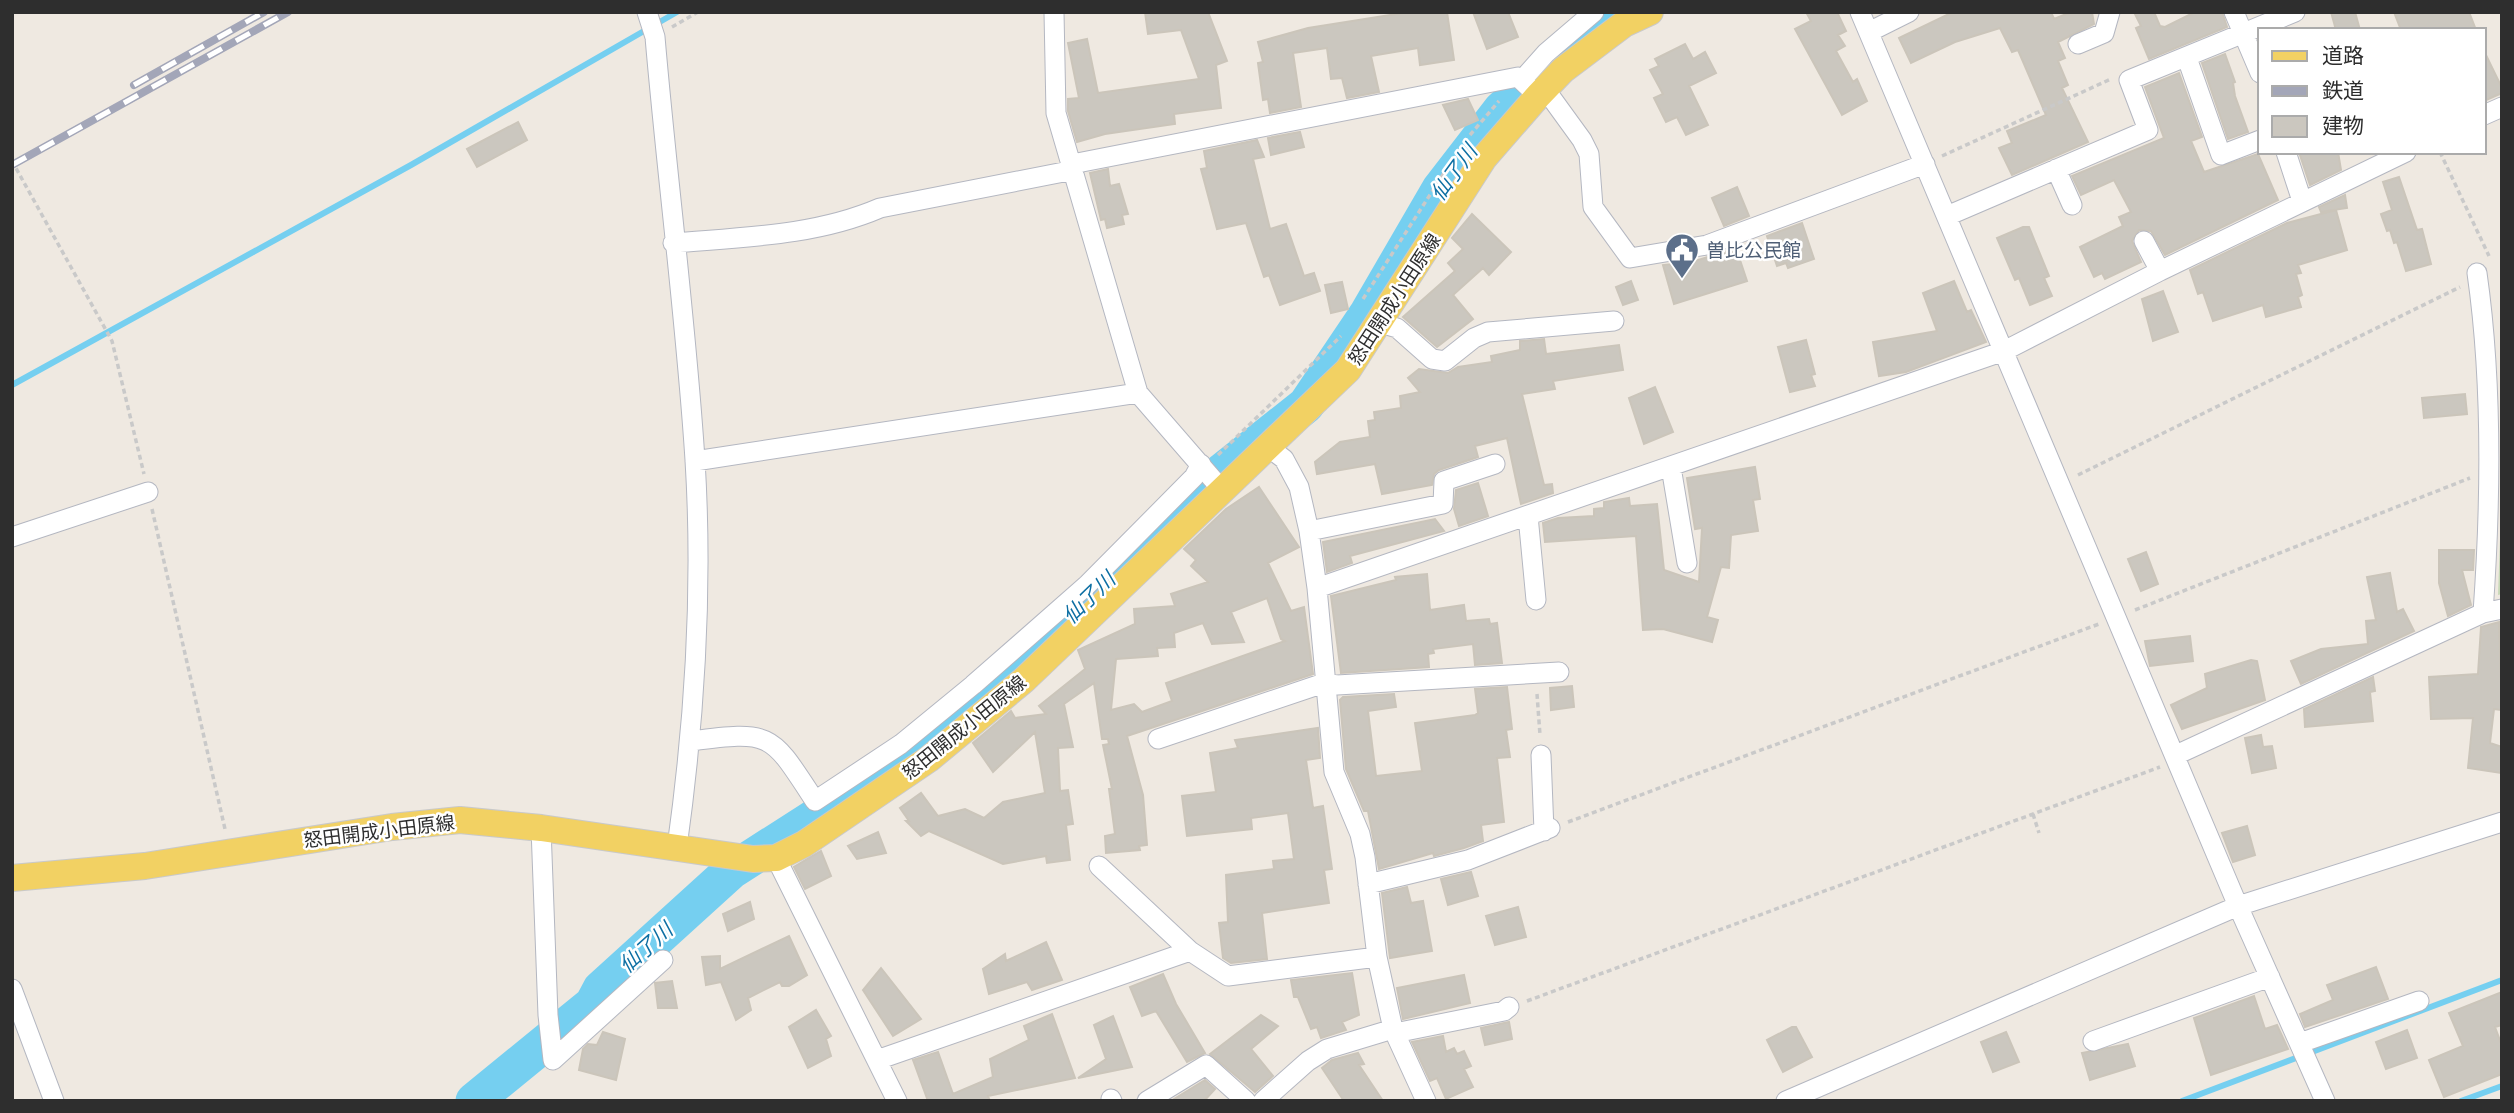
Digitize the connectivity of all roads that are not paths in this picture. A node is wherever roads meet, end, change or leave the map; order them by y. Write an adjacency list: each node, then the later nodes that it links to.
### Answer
1 (647, 12): 30 (street)
2 (1594, 12): 17 (street)
3 (1650, 12): 17 (main road, 怒田開成小田原線)
4 (1860, 12): 12 (street)
5 (1909, 12): 12 (street)
6 (2110, 12): 14 (street)
7 (2234, 12): 13 (street)
8 (2295, 12): 11 (street)
9 (1060, 14): 24 (street)
10 (2258, 28): 13 (street)
11 (2259, 28)
12 (1869, 32): 23 (street)
13 (2245, 34): 15 (street); 16 (street)
14 (2078, 44)
15 (2187, 58): 20 (street); 25 (street)
16 (2258, 68)
17 (1535, 88): 23 (street); 24 (street); 34 (main road, 怒田開成小田原線)
18 (2502, 107): 19 (street)
19 (2486, 114)
20 (2258, 141)
21 (2287, 154): 26 (street)
22 (2402, 154): 26 (street)
23 (1925, 164): 28 (street)
24 (1073, 167): 30 (street); 36 (street)
25 (2056, 169): 27 (street); 28 (street)
26 (2302, 201): 31 (street)
27 (2072, 205)
28 (1947, 216): 35 (street)
29 (2144, 241): 31 (street)
30 (673, 243): 38 (street)
31 (2160, 271): 35 (street)
32 (2478, 277): 50 (street)
33 (1614, 321): 34 (street)
34 (1380, 323): 37 (main road, 怒田開成小田原線)
35 (2004, 351): 41 (street); 56 (street)
36 (1138, 393): 38 (street); 39 (street)
37 (1268, 447): 42 (main road, 怒田開成小田原線); 45 (street)
38 (695, 461): 54 (street)
39 (1201, 464): 42 (street); 54 (street)
40 (1495, 464): 45 (street)
41 (1671, 467): 44 (street); 47 (street)
42 (1223, 491): 60 (main road, 怒田開成小田原線)
43 (148, 492): 46 (street)
44 (1528, 516): 48 (street); 49 (street)
45 (1310, 531): 48 (street)
46 (12, 537)
47 (1687, 563)
48 (1317, 588): 52 (street)
49 (1536, 600)
50 (2492, 611): 56 (street)
51 (1559, 672): 52 (street)
52 (1324, 683): 53 (street); 63 (street)
53 (1158, 738)
54 (692, 741): 59 (street)
55 (1541, 755): 63 (street)
56 (2177, 758): 64 (street)
57 (2502, 822): 64 (street)
58 (541, 828): 59 (main road, 怒田開成小田原線); 62 (main road, 怒田開成小田原線); 67 (street)
59 (677, 847): 60 (main road, 怒田開成小田原線)
60 (776, 858): 75 (street)
61 (1099, 866): 65 (street)
62 (12, 878)
63 (1368, 884): 66 (street)
64 (2238, 906): 68 (street); 82 (street)
65 (1190, 951): 66 (street); 75 (street)
66 (1377, 957): 72 (street)
67 (663, 960)
68 (2270, 977): 73 (street); 74 (street)
69 (12, 989): 76 (street)
70 (2419, 1001): 74 (street)
71 (1509, 1007): 72 (street)
72 (1394, 1031): 80 (street); 81 (street)
73 (2093, 1041)
74 (2300, 1043): 83 (street)
75 (877, 1060): 77 (street)
76 (54, 1101)
77 (897, 1101)
78 (1147, 1101): 79 (street)
79 (1246, 1101)
80 (1263, 1101)
81 (1426, 1101)
82 (1786, 1101)
83 (2325, 1101)

